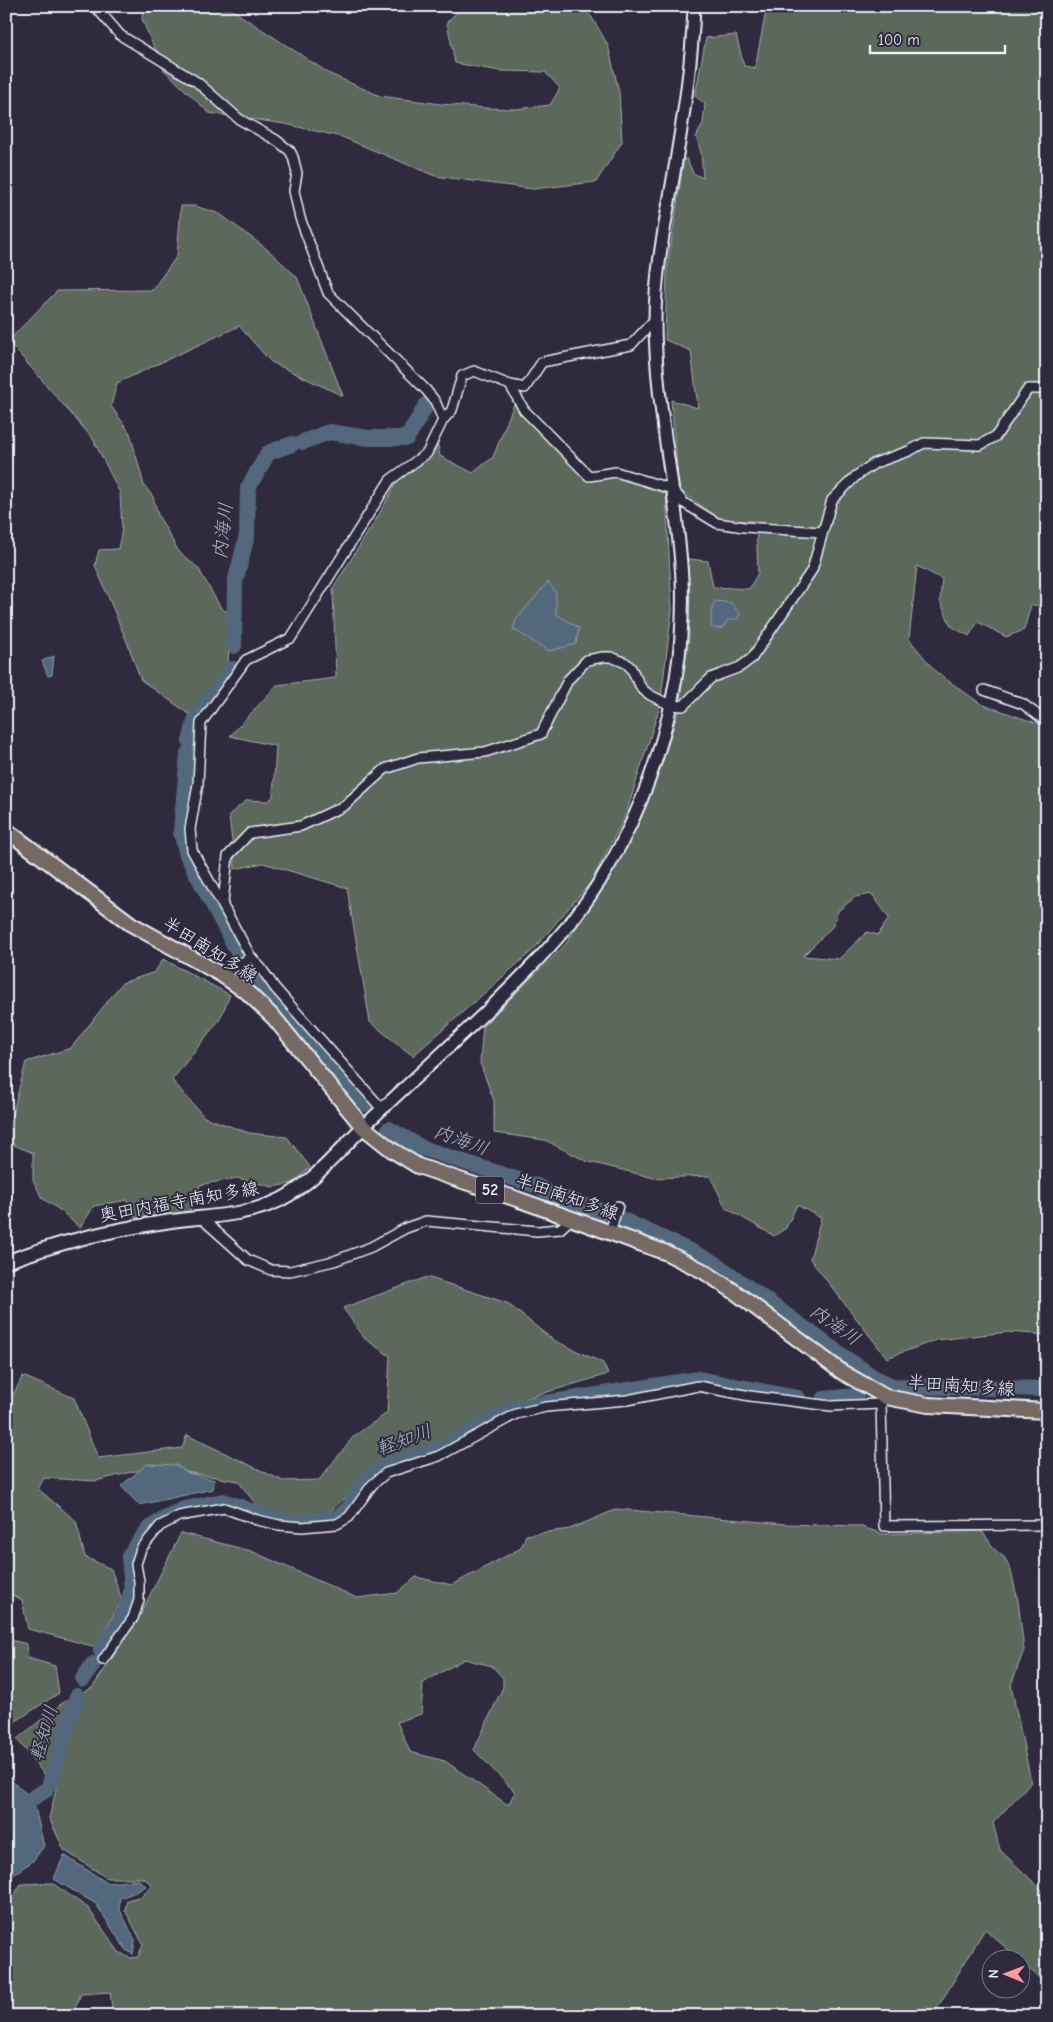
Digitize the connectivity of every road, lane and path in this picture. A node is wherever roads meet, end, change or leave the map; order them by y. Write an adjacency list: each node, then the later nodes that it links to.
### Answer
1 (95, 6): 6 (street)
2 (694, 6): 3 (street)
3 (655, 319): 4 (street); 7 (street)
4 (510, 385): 6 (street); 7 (street)
5 (1047, 388): 8 (street)
6 (443, 420): 13 (street)
7 (672, 489): 8 (street); 10 (street)
8 (822, 532): 10 (street)
9 (984, 690): 11 (street)
10 (670, 705): 13 (street); 16 (street)
11 (1047, 722)
12 (6, 830): 15 (main road, 半田南知多線 / 52)
13 (223, 903): 14 (street)
14 (251, 957): 15 (street); 16 (street)
15 (222, 975): 17 (main road, 半田南知多線 / 52)
16 (382, 1109): 17 (street)
17 (363, 1127): 19 (main road, 奥田内福寺南知多線); 20 (main road, 半田南知多線 / 52)
18 (618, 1206): 21 (street)
19 (200, 1217): 20 (street); 22 (main road, 奥田内福寺南知多線)
20 (572, 1218): 21 (main road, 半田南知多線 / 52)
21 (610, 1232): 23 (main road, 半田南知多線 / 52)
22 (6, 1262)
23 (884, 1401): 24 (main road, 半田南知多線 / 52); 25 (street); 26 (street)
24 (1047, 1411)
25 (1047, 1525)
26 (103, 1660)

